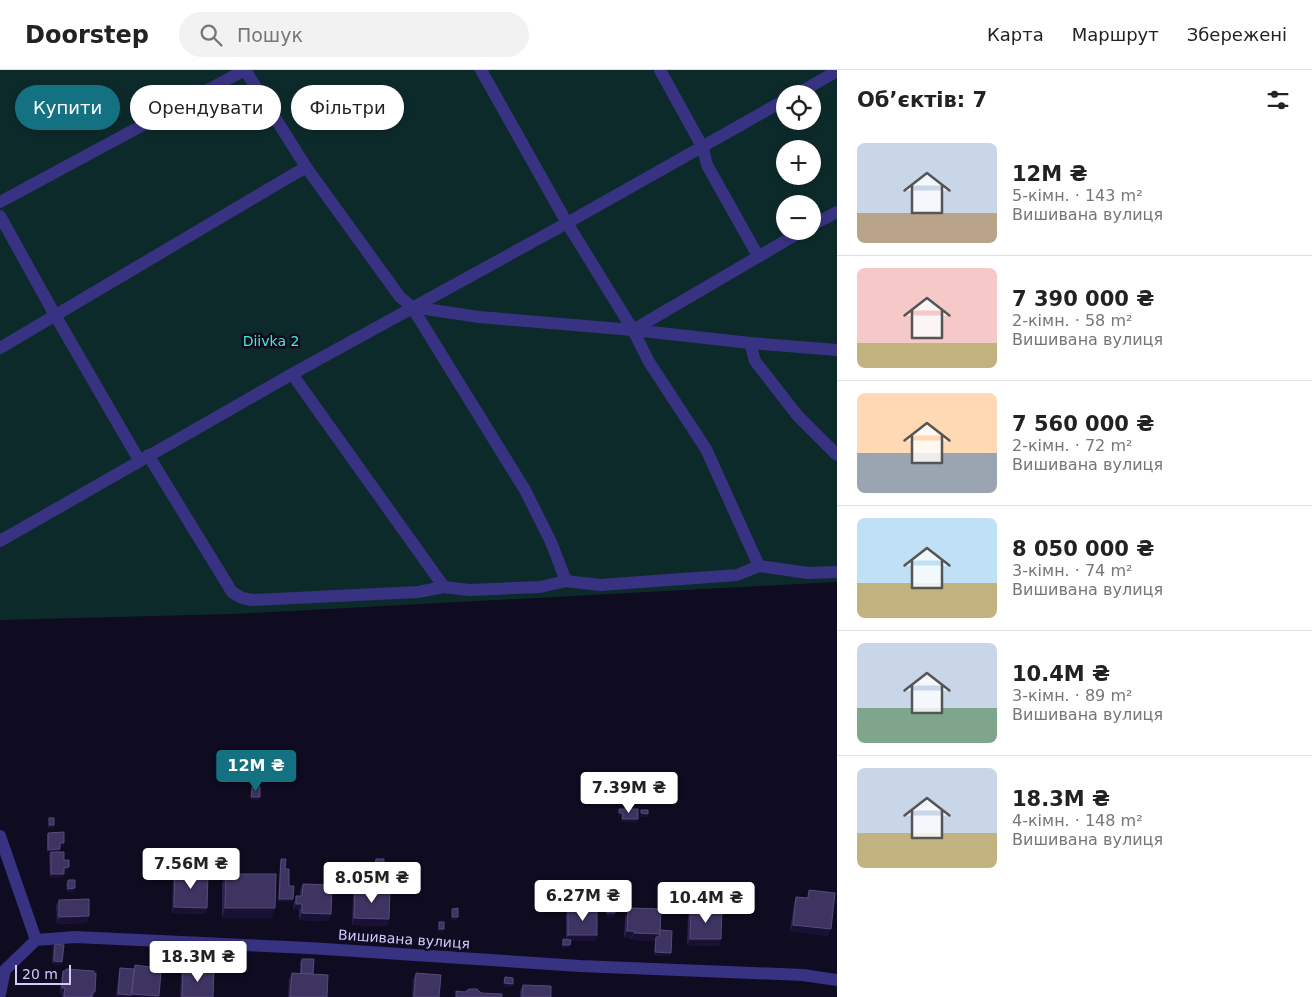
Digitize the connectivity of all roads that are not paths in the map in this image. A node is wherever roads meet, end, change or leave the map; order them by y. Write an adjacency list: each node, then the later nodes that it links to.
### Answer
1 (245, 70): 8 (street); 9 (street)
2 (481, 70): 13 (street)
3 (660, 70): 7 (street)
4 (837, 71): 5 (street)
5 (813, 85)
6 (776, 105): 7 (street)
7 (703, 148): 13 (street); 15 (street)
8 (306, 168): 16 (street); 17 (street)
9 (0, 202)
10 (837, 212): 12 (street)
11 (0, 216): 17 (street)
12 (821, 221)
13 (567, 223): 16 (street); 18 (street)
14 (786, 240): 15 (street)
15 (758, 256): 18 (street)
16 (412, 307): 18 (street); 22 (street); 28 (street)
17 (55, 315): 20 (street); 24 (street)
18 (633, 330): 19 (street); 26 (street)
19 (750, 343): 21 (street); 23 (street)
20 (0, 348)
21 (837, 350)
22 (292, 374): 24 (street); 29 (street)
23 (837, 455)
24 (144, 458): 25 (street); 29 (street)
25 (0, 541)
26 (759, 566): 27 (street); 28 (street)
27 (837, 572)
28 (566, 581): 29 (street)
29 (444, 587)
30 (0, 836): 31 (street)
31 (36, 940): 32 (street, Вишивана вулиця); 33 (street)
32 (837, 980)
33 (0, 994)

